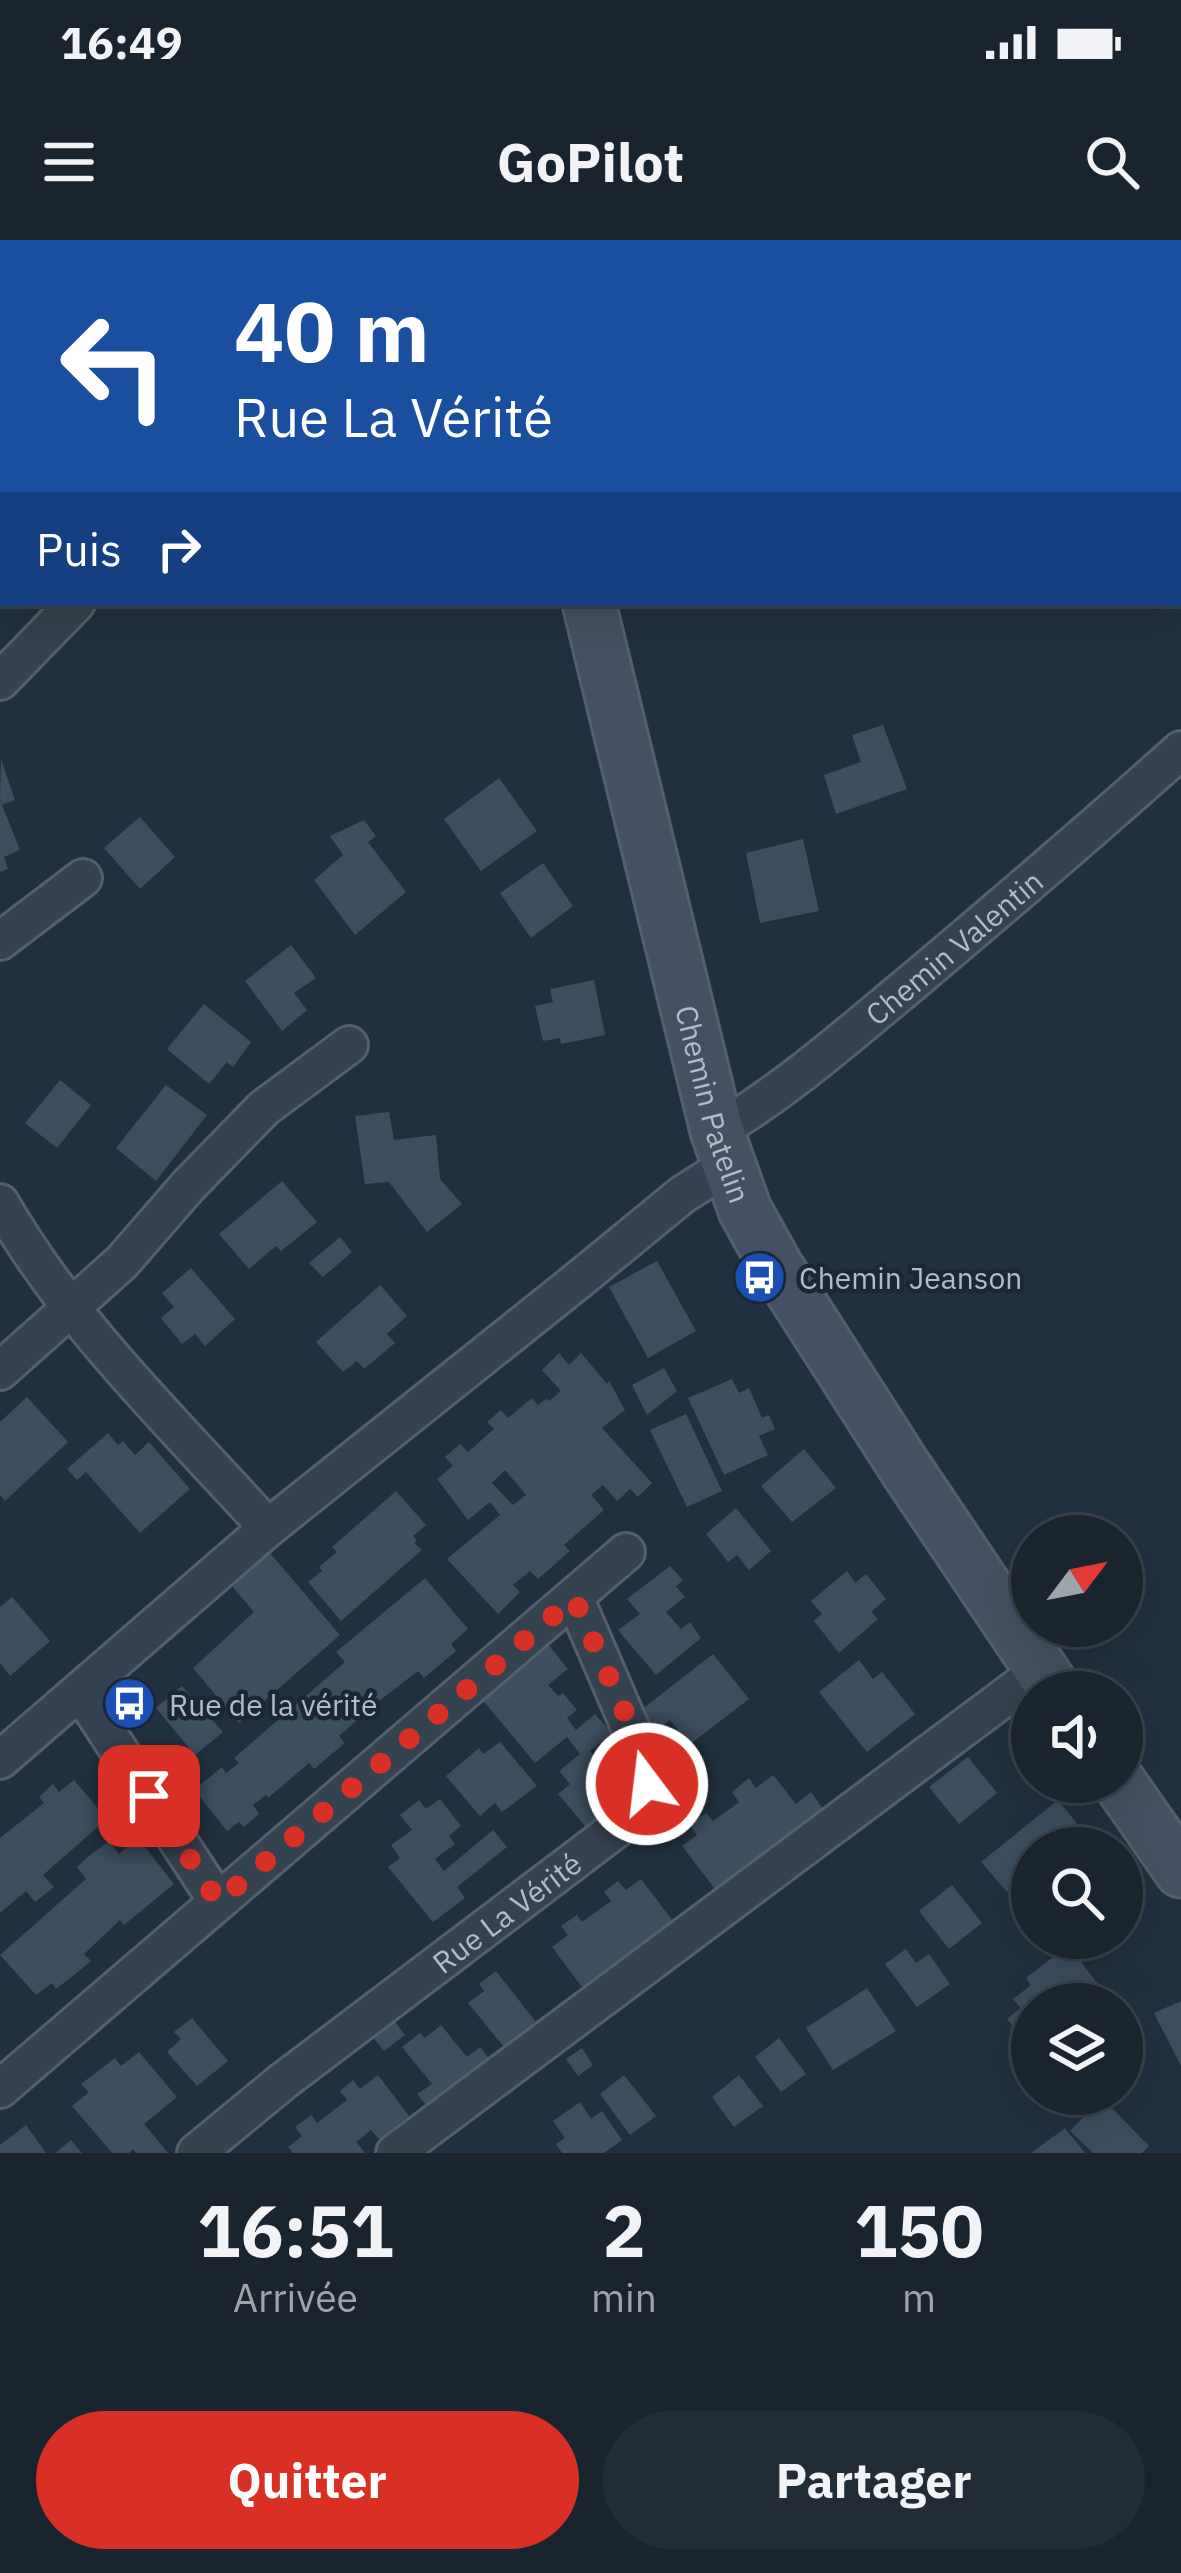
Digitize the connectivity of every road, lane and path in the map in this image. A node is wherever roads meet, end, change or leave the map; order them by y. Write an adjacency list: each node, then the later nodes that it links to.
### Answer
1 (73, 606): 3 (street)
2 (590, 606): 8 (main road, Chemin Patelin)
3 (0, 681)
4 (1181, 750): 8 (street, Chemin Valentin)
5 (83, 878): 6 (street)
6 (0, 941)
7 (349, 1045): 10 (street)
8 (722, 1149): 12 (street); 15 (main road, Chemin Patelin)
9 (0, 1203): 10 (street)
10 (70, 1308): 11 (street); 12 (street)
11 (0, 1371)
12 (268, 1528): 16 (street)
13 (626, 1552): 14 (street)
14 (574, 1598): 21 (street); 23 (street, Rue La Vérité)
15 (1041, 1671)
16 (80, 1691): 18 (street); 21 (street)
17 (1011, 1708): 24 (street, Chemin Patelin)
18 (0, 1760)
19 (1134, 1803): 20 (main road)
20 (1181, 1871)
21 (218, 1902): 22 (street)
22 (0, 2089)
23 (196, 2153)
24 (395, 2153)

